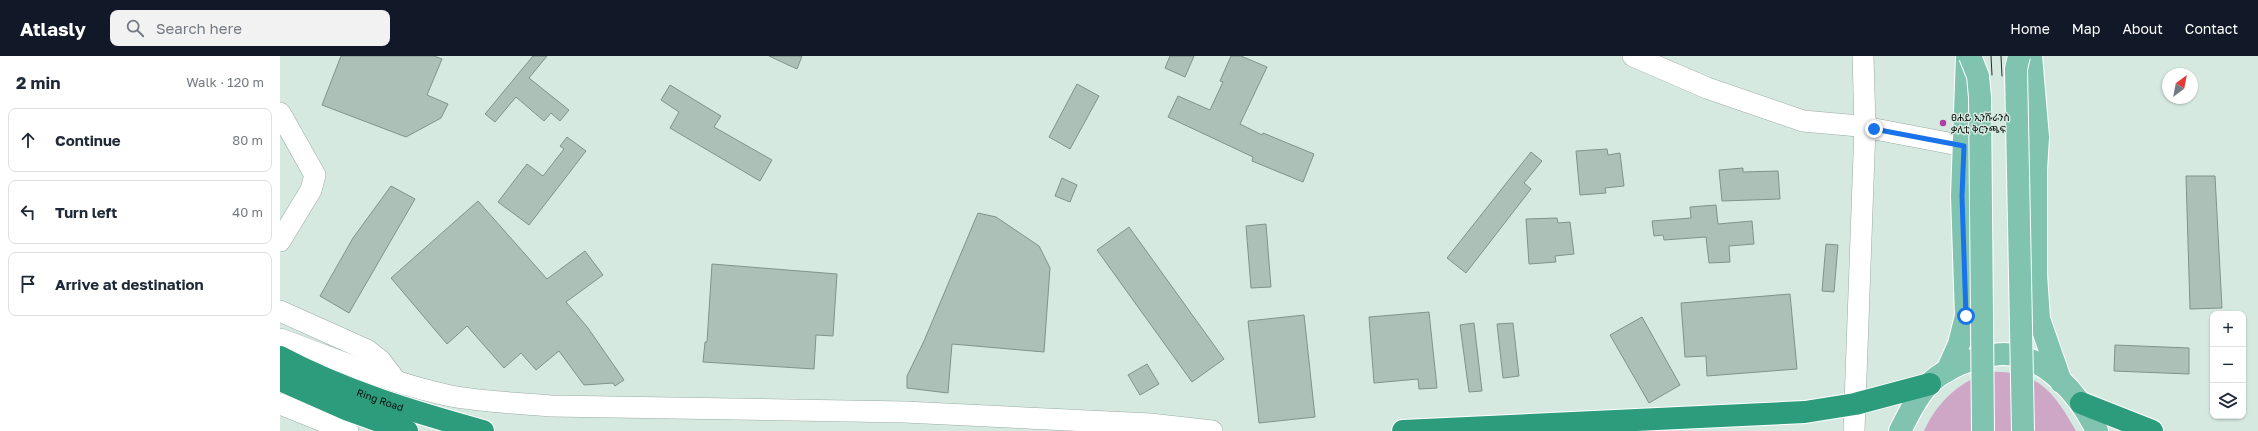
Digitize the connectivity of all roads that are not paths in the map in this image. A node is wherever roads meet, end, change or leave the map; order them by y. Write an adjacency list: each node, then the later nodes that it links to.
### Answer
1 (1633, 56): 7 (street)
2 (1863, 56): 7 (street)
3 (1969, 56): 8 (main road); 27 (main road, bridge)
4 (2019, 56): 28 (main road, bridge)
5 (2031, 56): 16 (main road)
6 (280, 113): 9 (street)
7 (1865, 127): 8 (street); 18 (street)
8 (1964, 146): 13 (main road)
9 (280, 241)
10 (280, 311): 15 (street)
11 (280, 339): 15 (street)
12 (280, 357): 22 (highway, Ring Road)
13 (1938, 378): 16 (main road); 18 (highway); 26 (main road)
14 (280, 380): 21 (highway)
15 (396, 381): 23 (street)
16 (2061, 382): 17 (main road)
17 (2081, 403): 29 (main road); 30 (highway)
18 (1855, 404): 24 (highway); 25 (street)
19 (281, 406): 20 (street)
20 (348, 431)
21 (406, 431)
22 (483, 431)
23 (1212, 431)
24 (1403, 431)
25 (1854, 431)
26 (1900, 431)
27 (1983, 431)
28 (2023, 431)
29 (2097, 431)
30 (2152, 431)

